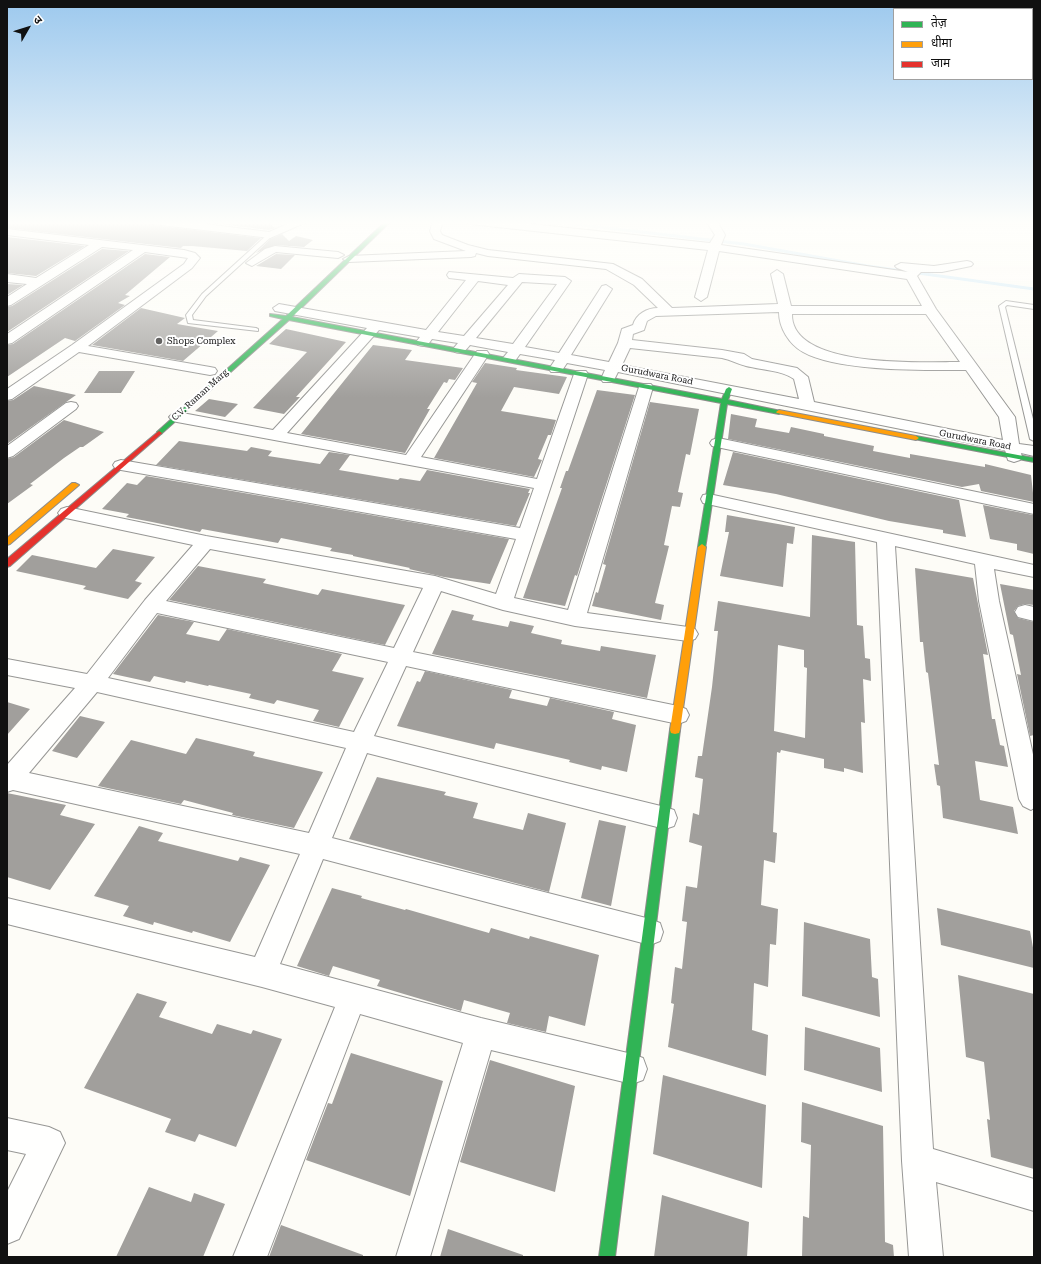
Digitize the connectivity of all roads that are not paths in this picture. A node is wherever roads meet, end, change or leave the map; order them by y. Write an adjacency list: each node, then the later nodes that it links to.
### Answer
1 (22, 280): 14 (street)
2 (41, 280): 14 (street)
3 (96, 280): 27 (street)
4 (169, 280): 31 (street)
5 (221, 280): 24 (lane)
6 (316, 280): 24 (street, C.V. Raman Marg)
7 (473, 280): 26 (street)
8 (499, 280): 15 (street)
9 (549, 280): 33 (street)
10 (634, 280): 23 (street)
11 (706, 280): 17 (street)
12 (779, 280): 21 (street)
13 (916, 280): 22 (street)
14 (38, 282): 19 (street)
15 (516, 282): 30 (street)
16 (606, 289): 34 (street)
17 (701, 297)
18 (290, 298): 24 (street, C.V. Raman Marg)
19 (7, 302)
20 (1034, 307): 46 (lane)
21 (786, 309): 22 (street); 23 (street); 35 (street)
22 (930, 310): 35 (street)
23 (668, 311): 29 (street)
24 (274, 318): 25 (street, Gurudwara Road); 28 (street, C.V. Raman Marg); 45 (street, C.V. Raman Marg)
25 (373, 329): 26 (street, Gurudwara Road); 47 (street)
26 (425, 338): 30 (street, Gurudwara Road)
27 (7, 340)
28 (245, 340)
29 (625, 343): 37 (street); 44 (street)
30 (463, 345): 32 (street); 33 (street, Gurudwara Road)
31 (77, 348): 36 (street); 41 (street)
32 (482, 354): 33 (street); 54 (street)
33 (512, 354): 34 (street, Gurudwara Road)
34 (560, 363): 37 (street, Gurudwara Road); 38 (street)
35 (971, 366): 51 (street)
36 (209, 372)
37 (611, 373): 38 (street); 39 (street); 40 (street, Gurudwara Road)
38 (581, 374): 57 (street)
39 (646, 387): 42 (street); 71 (street)
40 (729, 389): 42 (street); 44 (street, Gurudwara Road)
41 (7, 396)
42 (724, 402): 49 (street); 51 (street)
43 (71, 406): 52 (street)
44 (808, 406): 51 (street, Gurudwara Road)
45 (177, 416): 47 (street); 55 (street, C.V. Raman Marg)
46 (1031, 417): 48 (lane)
47 (276, 436): 54 (street)
48 (1034, 439)
49 (718, 443): 58 (street); 59 (street)
50 (1034, 451): 51 (street, Gurudwara Road)
51 (1013, 452): 53 (street)
52 (7, 453)
53 (1034, 460)
54 (410, 461): 57 (street)
55 (121, 466): 60 (street, C.V. Raman Marg); 61 (street)
56 (83, 479): 63 (street)
57 (544, 485): 61 (street)
58 (709, 499): 62 (street); 72 (street)
59 (1034, 509)
60 (67, 512): 64 (street); 66 (street, C.V. Raman Marg)
61 (525, 535): 69 (street)
62 (886, 539): 65 (street); 89 (street)
63 (7, 542)
64 (206, 542): 68 (street); 70 (street)
65 (984, 560): 67 (street); 79 (street)
66 (7, 564)
67 (1034, 571)
68 (435, 583): 69 (street); 73 (street)
69 (503, 603): 71 (street)
70 (152, 605): 73 (street); 75 (street)
71 (575, 619): 72 (street)
72 (688, 634): 76 (street)
73 (401, 658): 76 (street); 77 (street)
74 (7, 667): 75 (street)
75 (92, 683): 77 (street); 78 (street)
76 (678, 715): 80 (street)
77 (361, 741): 80 (street); 81 (street)
78 (8, 781): 81 (street)
79 (1031, 799)
80 (665, 818): 83 (street)
81 (316, 846): 83 (street); 84 (street)
82 (7, 912): 84 (street)
83 (650, 932): 87 (street)
84 (262, 973): 85 (street)
85 (352, 999): 86 (street); 92 (street)
86 (480, 1033): 87 (street); 93 (street)
87 (632, 1069): 94 (street)
88 (7, 1134): 91 (street)
89 (918, 1161): 90 (street); 95 (street)
90 (1034, 1195)
91 (7, 1227)
92 (250, 1257)
93 (413, 1257)
94 (607, 1257)
95 (926, 1257)

